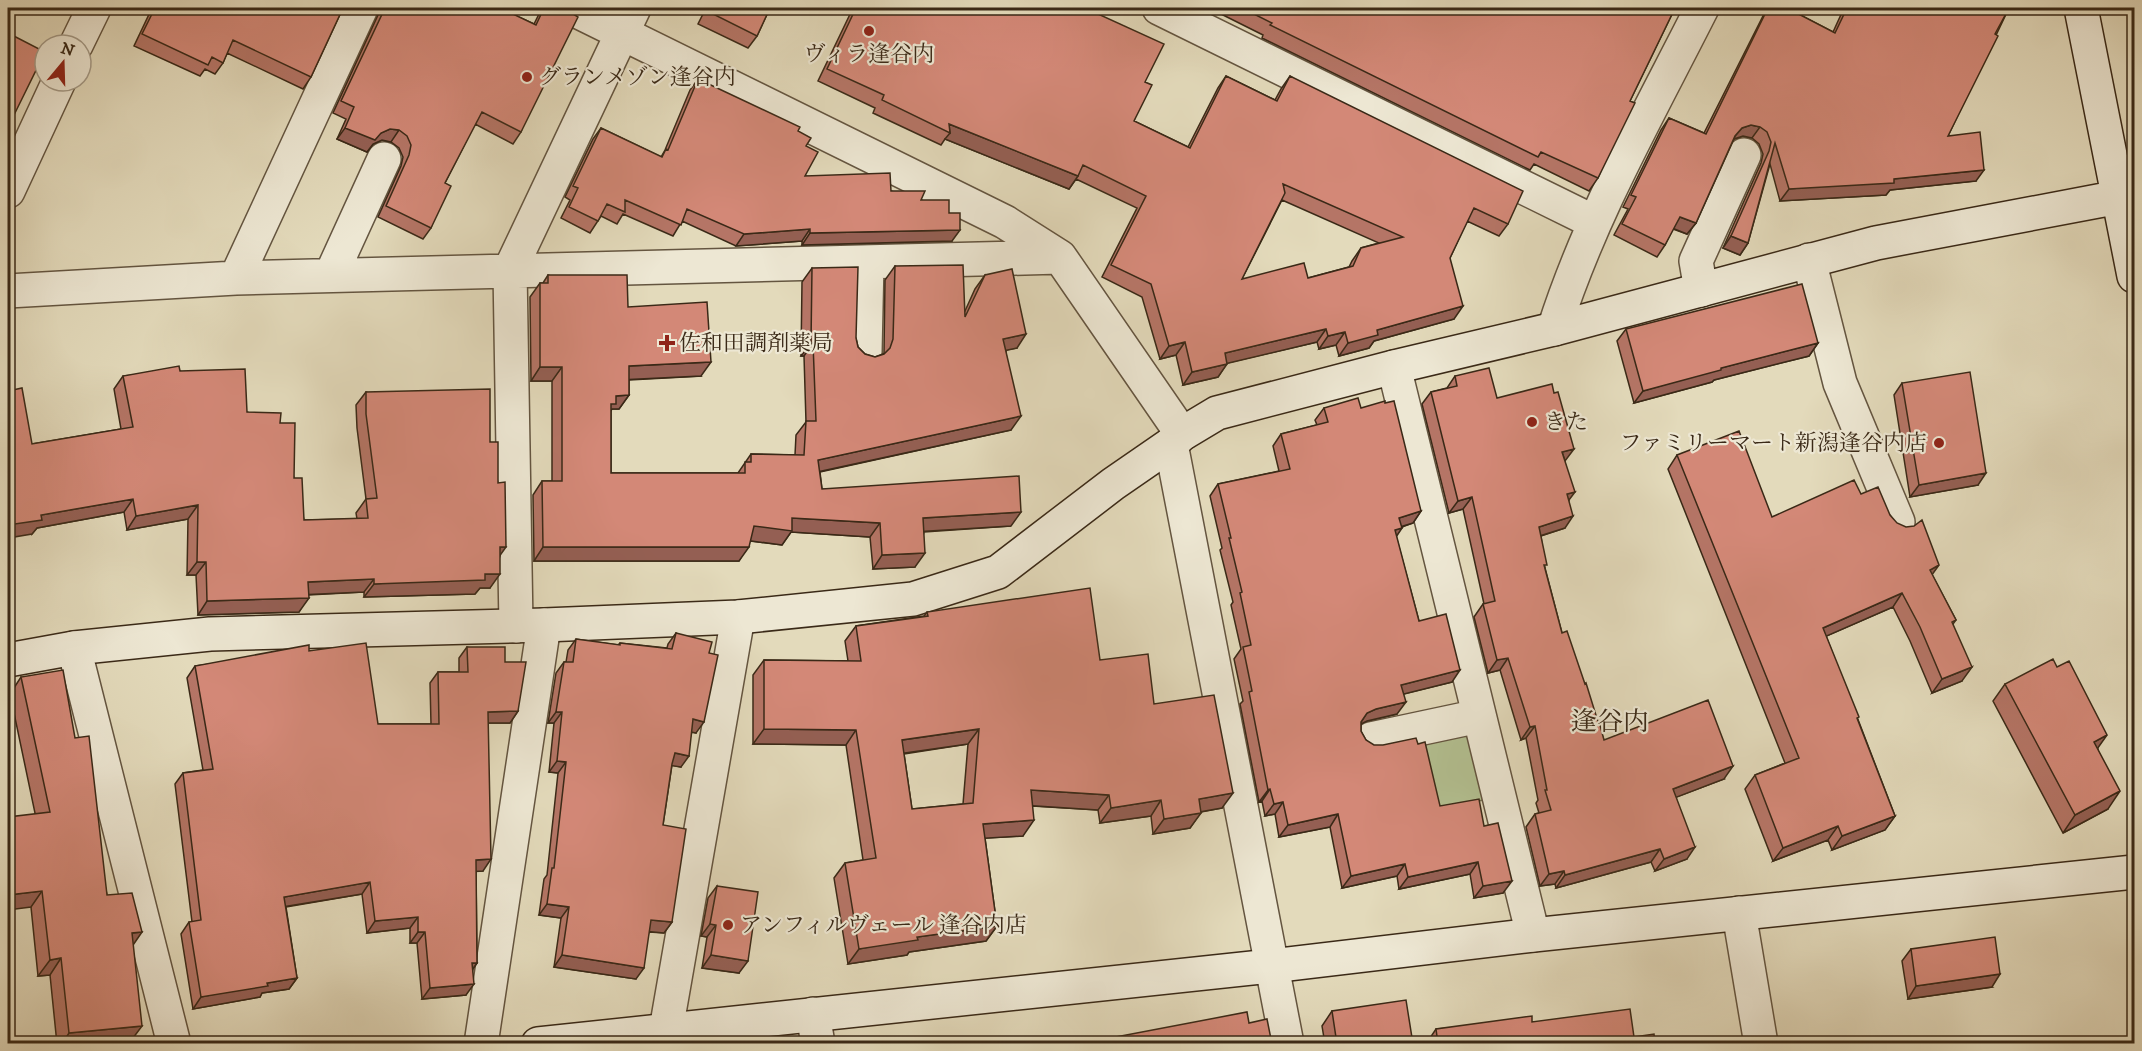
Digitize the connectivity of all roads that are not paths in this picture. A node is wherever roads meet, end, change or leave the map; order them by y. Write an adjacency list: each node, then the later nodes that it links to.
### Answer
1 (94, 8): 8 (street)
2 (361, 8): 21 (street)
3 (571, 8): 7 (street)
4 (1160, 8): 14 (street)
5 (1702, 8): 14 (street)
6 (2081, 8): 13 (street)
7 (628, 20): 15 (street); 18 (street)
8 (82, 33)
9 (53, 93): 12 (street)
10 (1744, 155): 22 (street)
11 (384, 159): 19 (street)
12 (8, 191)
13 (2127, 197): 16 (street); 20 (street)
14 (1594, 222): 24 (street)
15 (1060, 257): 17 (street); 27 (street)
16 (1809, 260): 22 (street); 28 (street)
17 (867, 262): 18 (street); 25 (street)
18 (510, 270): 19 (street); 30 (street)
19 (331, 275): 21 (street)
20 (2134, 276)
21 (236, 278): 23 (street)
22 (1701, 290): 24 (street)
23 (8, 291)
24 (1554, 329): 26 (street)
25 (865, 352)
26 (1394, 367): 27 (street); 33 (street)
27 (1176, 439): 29 (street); 38 (street)
28 (1898, 522)
29 (738, 617): 30 (street); 40 (street)
30 (530, 626): 31 (street); 42 (street)
31 (74, 648): 32 (street); 41 (street)
32 (8, 660)
33 (1479, 716): 34 (street); 37 (street)
34 (1371, 740)
35 (2134, 872): 36 (street)
36 (1739, 913): 37 (street); 45 (street)
37 (1533, 935): 38 (street)
38 (1271, 966): 39 (street); 44 (street)
39 (816, 1029): 40 (street)
40 (675, 1034): 43 (street)
41 (174, 1044)
42 (481, 1044)
43 (538, 1044)
44 (1287, 1044)
45 (1761, 1044)

